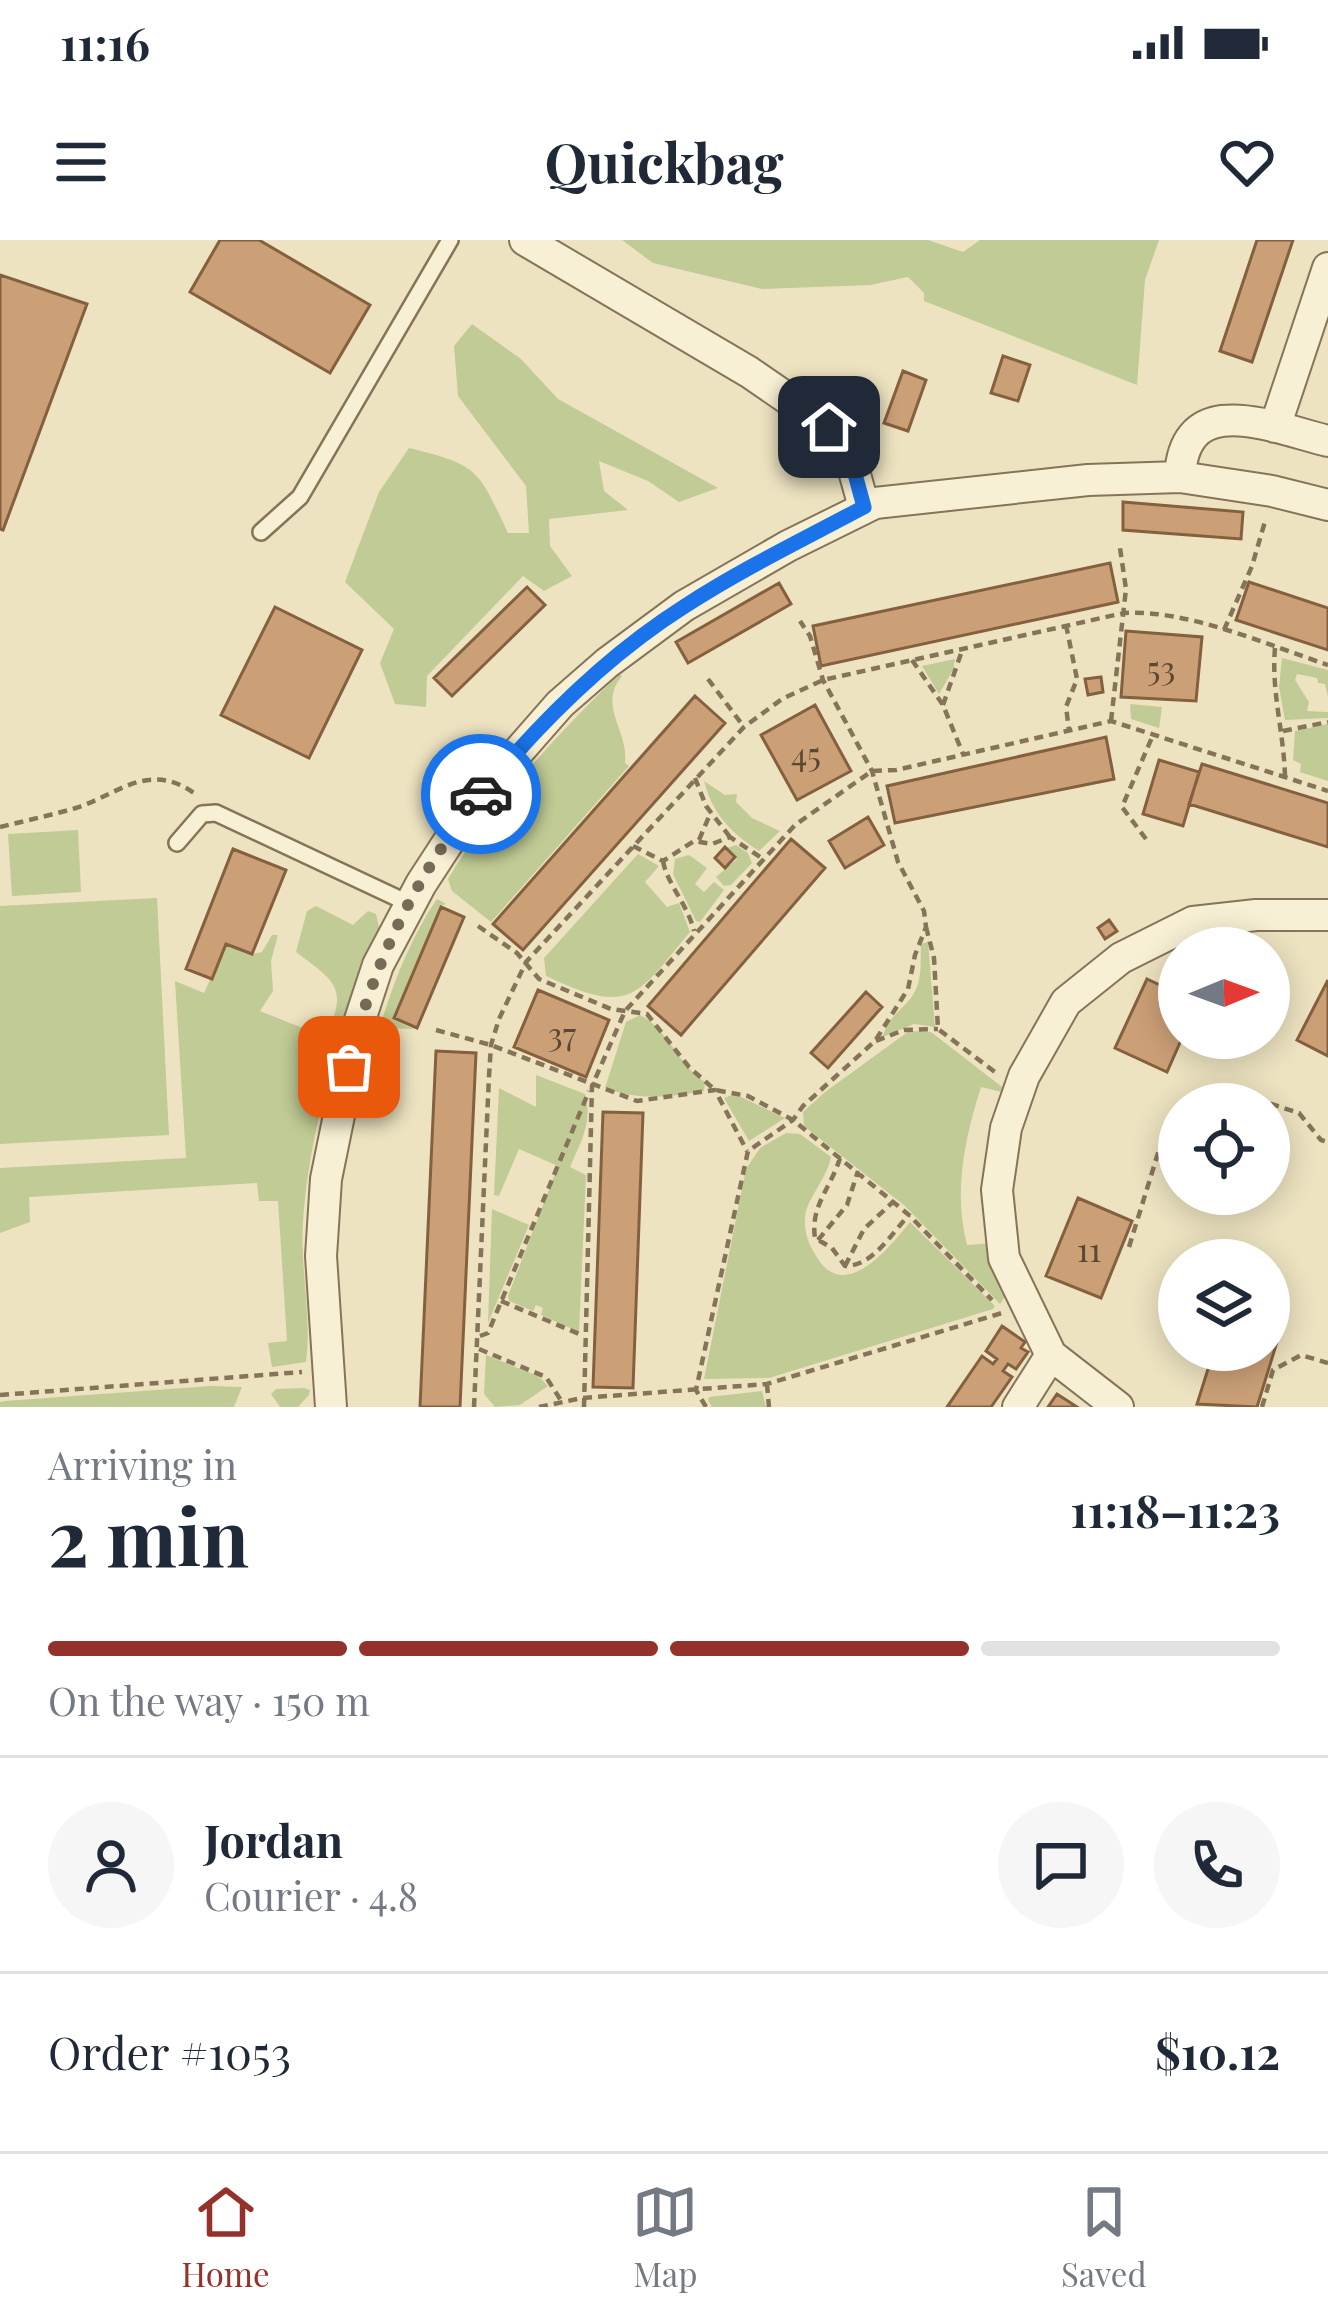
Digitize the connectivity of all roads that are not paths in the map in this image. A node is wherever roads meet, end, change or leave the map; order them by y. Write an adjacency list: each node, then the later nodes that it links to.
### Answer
1 (450, 240): 9 (lane)
2 (523, 247): 8 (street)
3 (1328, 268): 4 (street)
4 (1275, 428): 5 (street); 6 (street)
5 (1328, 441)
6 (1180, 477): 7 (street); 8 (street)
7 (1328, 506)
8 (864, 507): 11 (street)
9 (261, 532)
10 (176, 843): 11 (lane)
11 (410, 904): 14 (street)
12 (1328, 915): 13 (street)
13 (1051, 1355): 15 (street); 16 (street)
14 (331, 1407)
15 (1018, 1407)
16 (1118, 1407)

